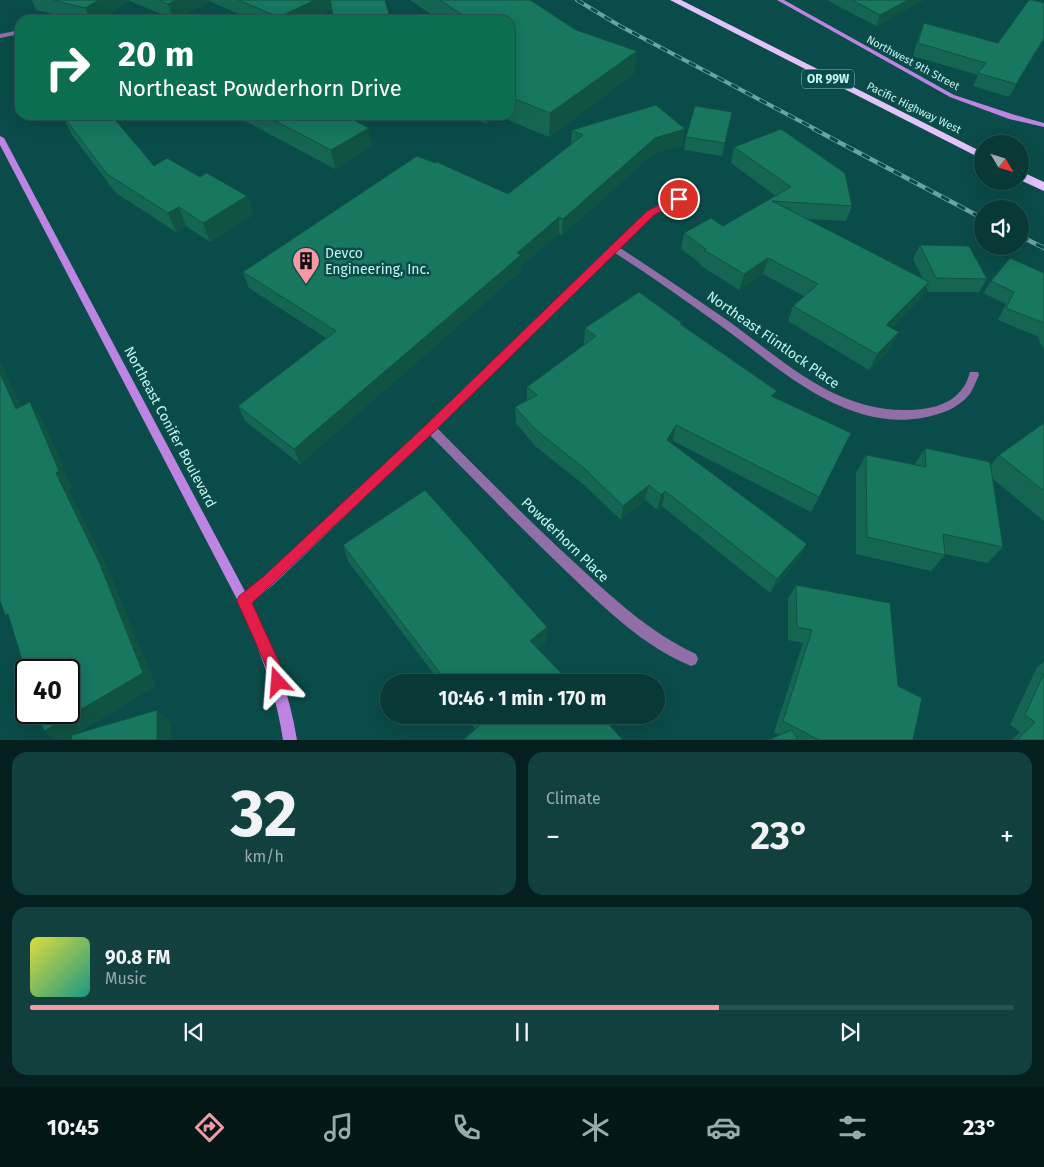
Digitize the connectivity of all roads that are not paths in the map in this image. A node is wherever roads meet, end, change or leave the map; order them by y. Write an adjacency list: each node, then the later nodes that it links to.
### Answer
1 (674, 0): 7 (highway, Pacific Highway West / OR 99W)
2 (780, 0): 5 (street, Northwest 9th Street)
3 (15, 33): 4 (street)
4 (0, 36)
5 (1044, 125)
6 (0, 138): 14 (street, Northeast Conifer Boulevard)
7 (974, 152)
8 (1029, 180): 9 (highway)
9 (1044, 187)
10 (692, 196): 11 (street)
11 (613, 248): 12 (street, Northeast Flintlock Place); 13 (street)
12 (974, 375)
13 (430, 428): 14 (street); 15 (street, Powderhorn Place)
14 (244, 601): 16 (street, Northeast Conifer Boulevard)
15 (691, 659)
16 (290, 740)

